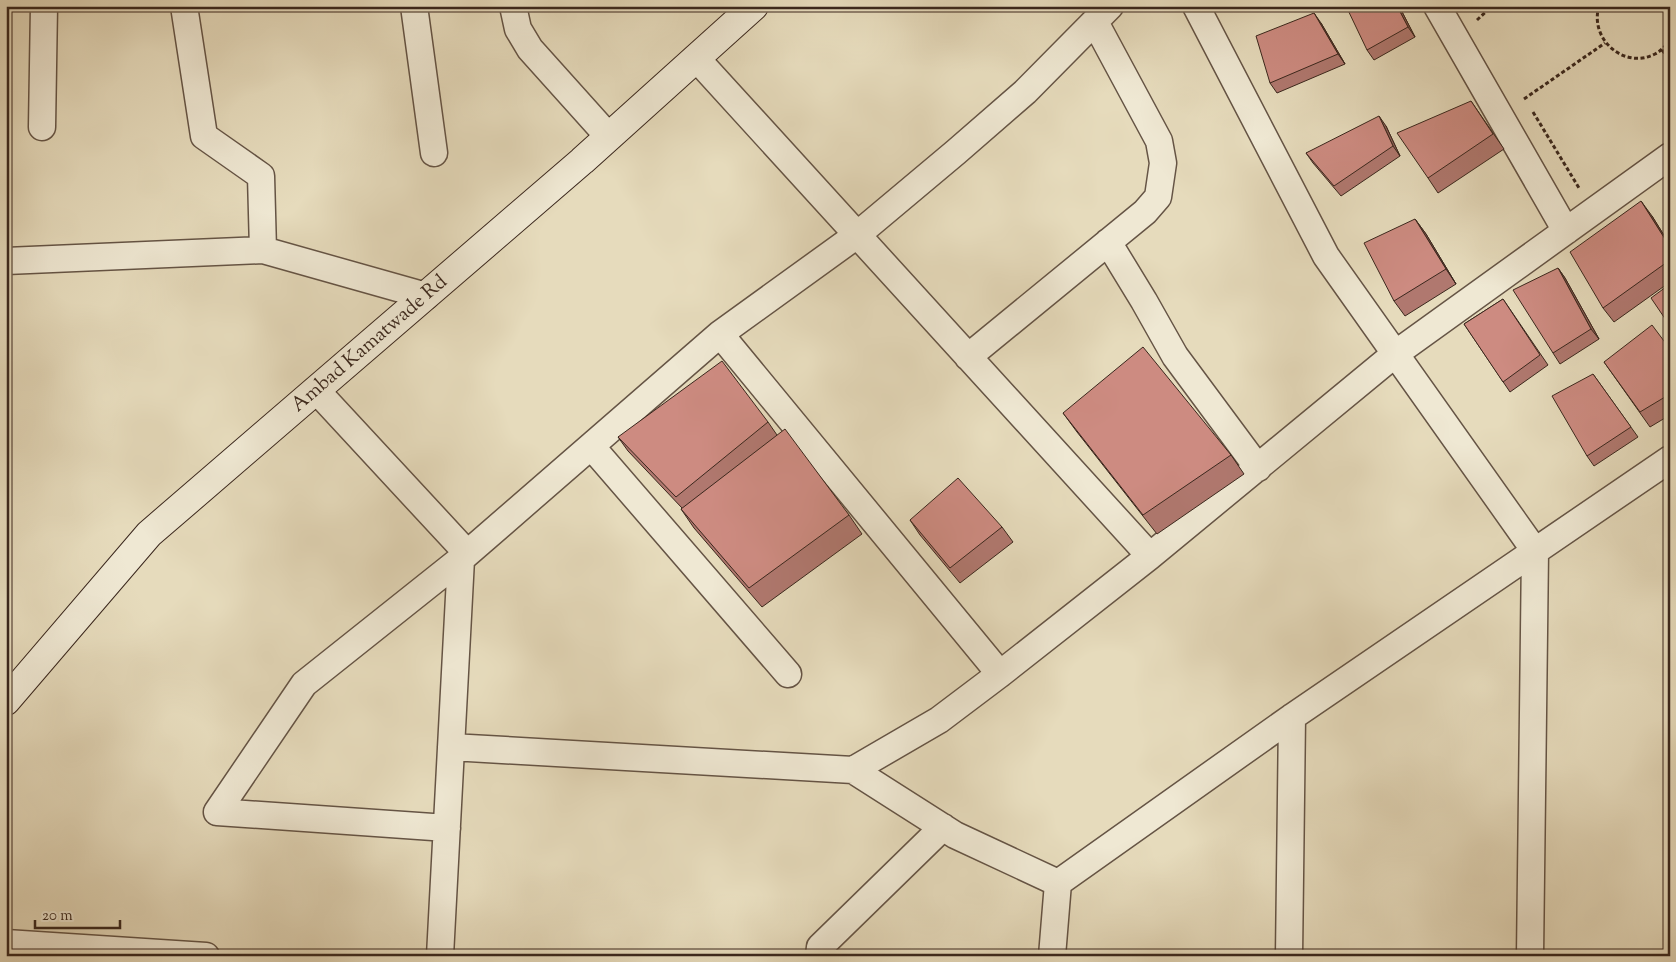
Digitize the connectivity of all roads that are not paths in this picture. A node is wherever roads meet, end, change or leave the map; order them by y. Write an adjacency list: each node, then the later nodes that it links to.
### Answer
1 (44, 6): 10 (street)
2 (184, 6): 17 (street)
3 (414, 6): 12 (street)
4 (513, 6): 11 (street)
5 (754, 6): 9 (street, Ambad Kamatwade Rd)
6 (1196, 6): 21 (street)
7 (1437, 6): 14 (street)
8 (1102, 14): 15 (street); 16 (street)
9 (696, 58): 11 (street, Ambad Kamatwade Rd); 15 (street)
10 (42, 127)
11 (609, 137): 19 (street, Ambad Kamatwade Rd)
12 (434, 153)
13 (1670, 156): 14 (street)
14 (1566, 231): 21 (street)
15 (857, 235): 20 (street); 22 (street)
16 (1108, 242): 22 (street); 26 (street)
17 (263, 250): 18 (street); 19 (street)
18 (6, 261)
19 (426, 296): 23 (street, Ambad Kamatwade Rd)
20 (720, 334): 24 (street); 31 (street)
21 (1395, 354): 26 (street); 27 (street)
22 (968, 357): 29 (street)
23 (316, 390): 28 (street); 32 (street, Ambad Kamatwade Rd)
24 (591, 446): 28 (street); 30 (street)
25 (1670, 459): 27 (street)
26 (1258, 468): 29 (street)
27 (1535, 552): 33 (street); 45 (street)
28 (464, 556): 34 (street); 37 (street)
29 (1150, 556): 31 (street)
30 (788, 674)
31 (1000, 674): 35 (street)
32 (6, 702)
33 (1292, 717): 38 (street); 44 (street)
34 (451, 747): 35 (street); 37 (street)
35 (853, 770): 36 (street)
36 (943, 826): 38 (street); 42 (street)
37 (446, 828): 41 (street)
38 (1058, 883): 43 (street)
39 (22, 948): 40 (street)
40 (206, 956)
41 (440, 956)
42 (819, 956)
43 (1052, 956)
44 (1289, 956)
45 (1530, 956)

